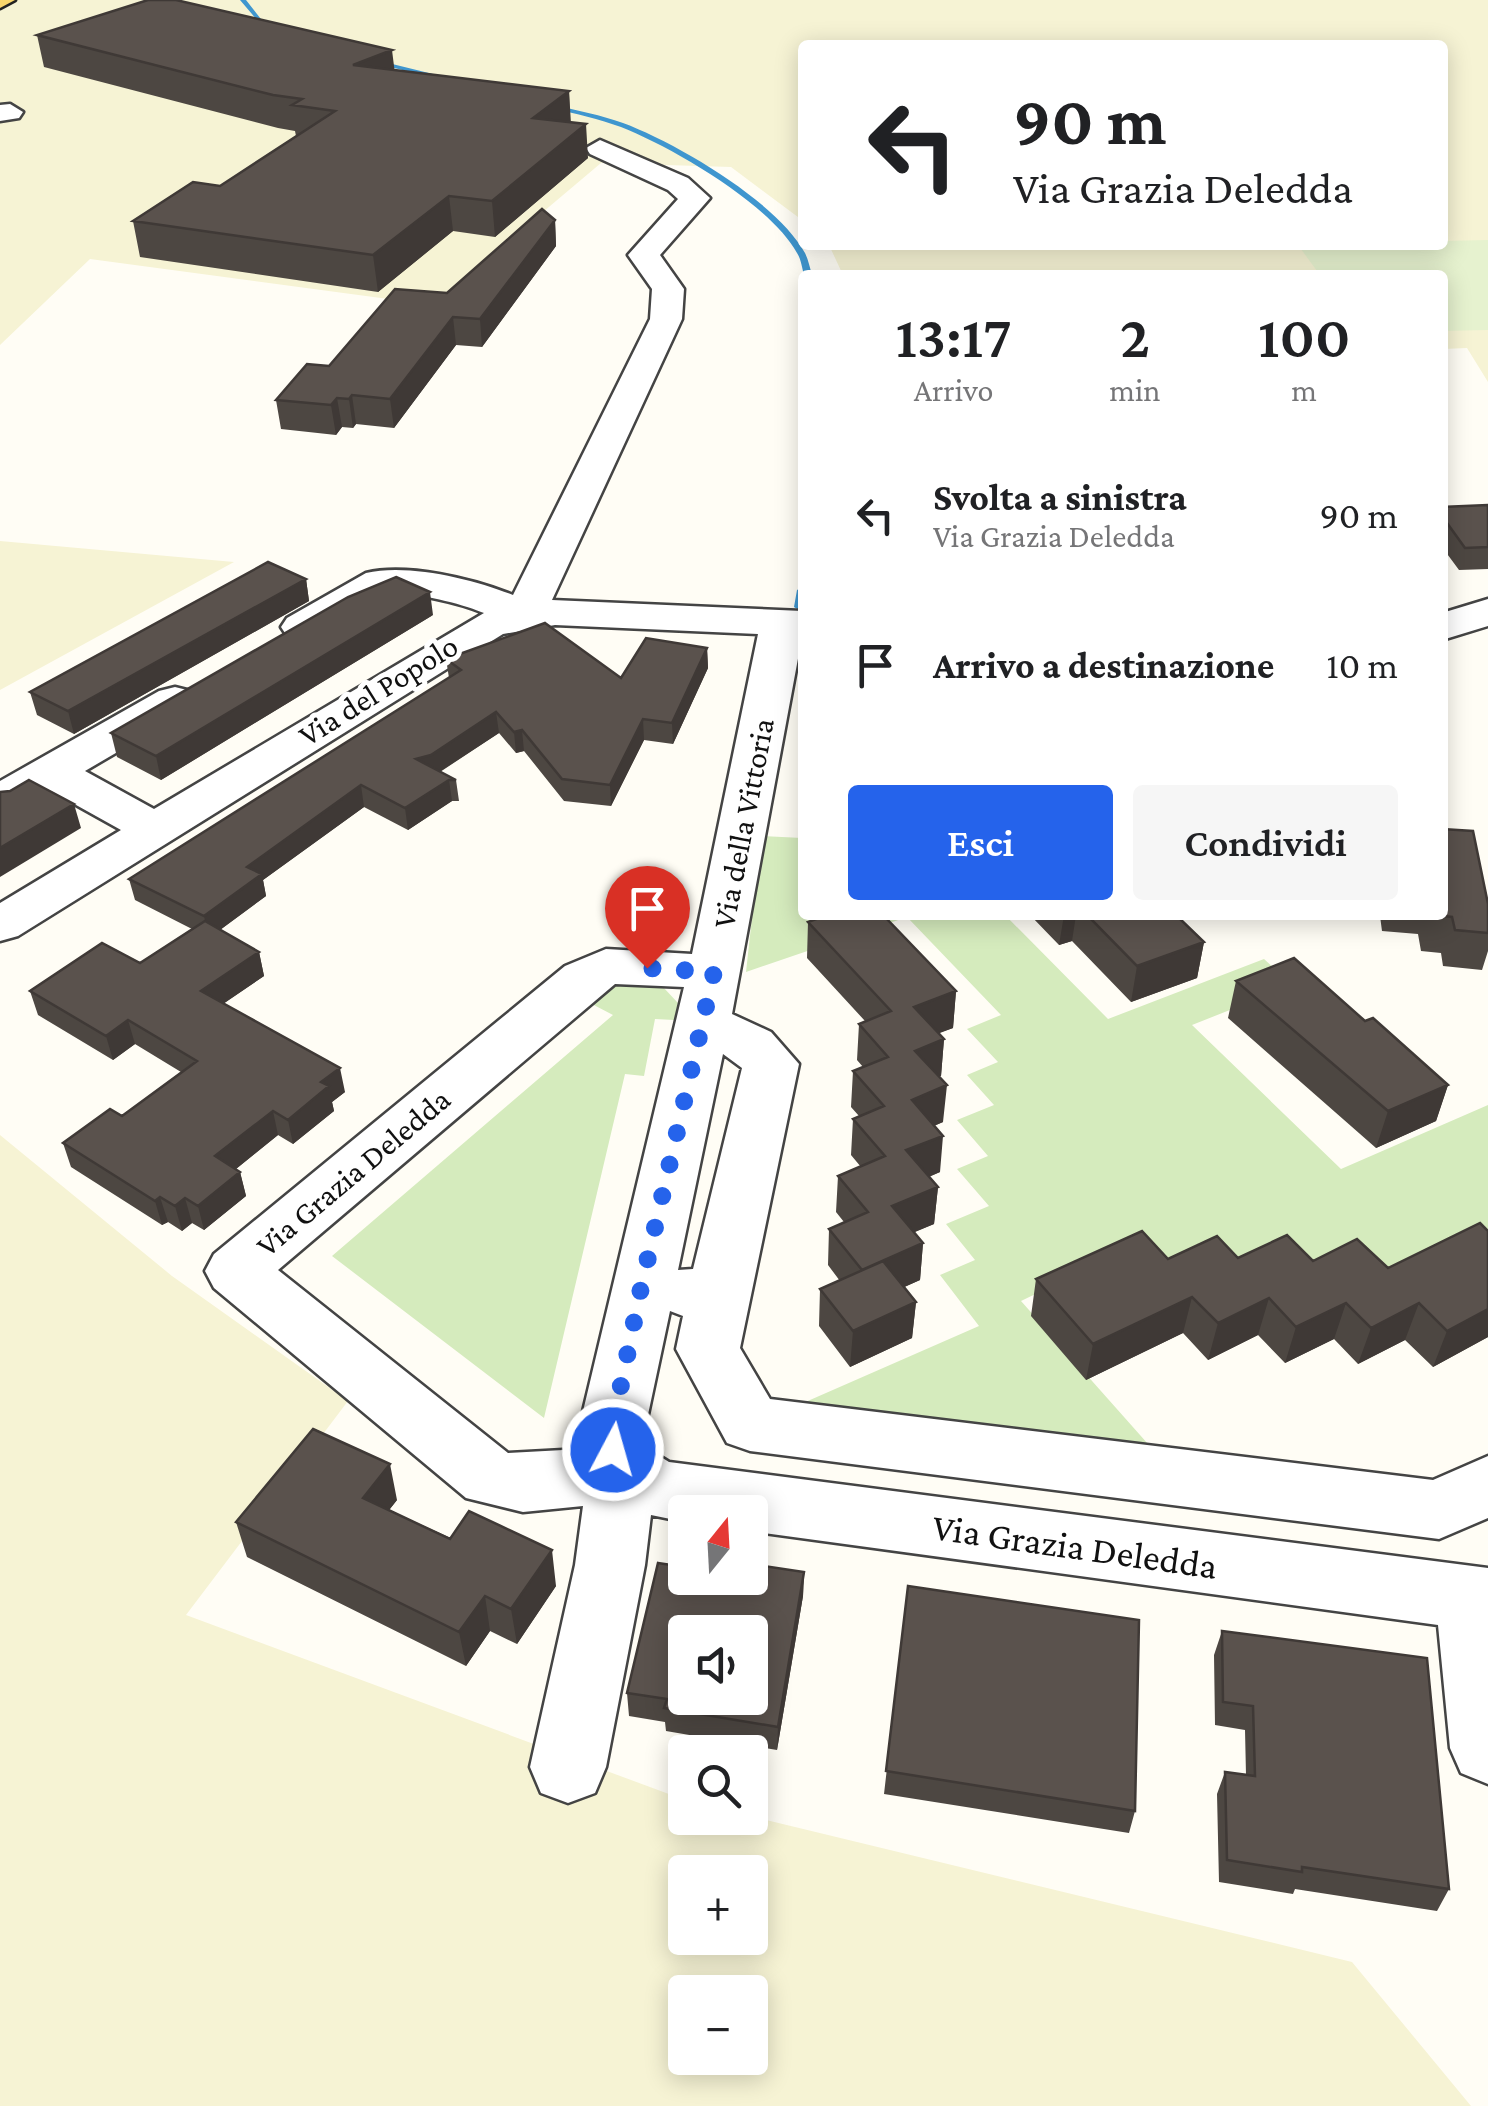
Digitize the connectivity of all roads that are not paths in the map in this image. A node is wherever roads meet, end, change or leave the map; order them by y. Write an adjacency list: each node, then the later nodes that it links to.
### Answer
1 (600, 148): 3 (street)
2 (1488, 612): 5 (street)
3 (516, 617): 4 (street, Via del Popolo); 6 (street); 10 (street, Via del Popolo)
4 (792, 624): 12 (street, Via della Vittoria)
5 (1448, 624)
6 (259, 652)
7 (208, 682): 8 (street)
8 (52, 772): 9 (street); 10 (street)
9 (0, 800)
10 (155, 828): 11 (street, Via del Popolo)
11 (0, 925)
12 (708, 997): 13 (street, Via della Vittoria); 14 (street); 15 (street, Via Grazia Deledda)
13 (641, 1288): 14 (street); 15 (street, Via della Vittoria)
14 (718, 1296): 16 (street)
15 (642, 1480): 17 (street, Via Grazia Deledda); 19 (street, Via della Vittoria)
16 (1488, 1484)
17 (1480, 1600): 18 (street)
18 (1488, 1748)
19 (568, 1767)

